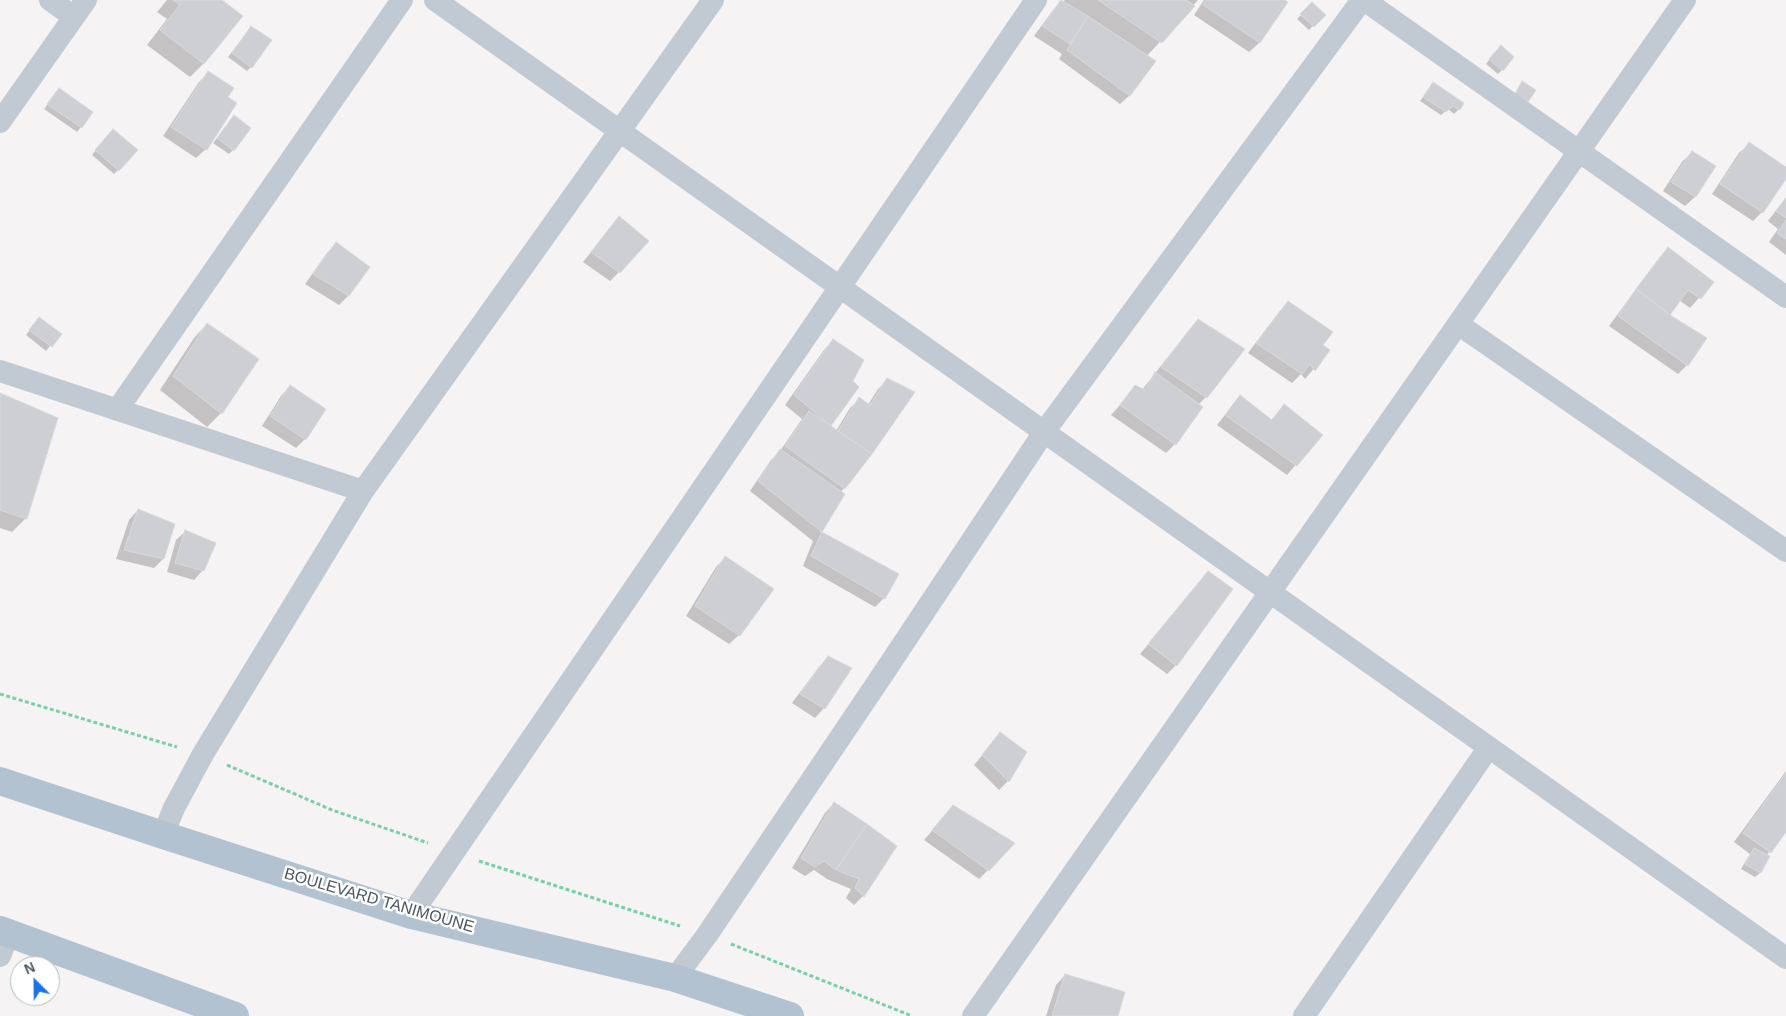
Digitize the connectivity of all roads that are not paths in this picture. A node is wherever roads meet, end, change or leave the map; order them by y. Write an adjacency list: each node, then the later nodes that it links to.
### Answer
1 (50, 0): 8 (street)
2 (402, 0): 16 (street)
3 (435, 0): 10 (street)
4 (713, 0): 10 (street)
5 (1036, 0): 12 (street)
6 (1363, 0): 11 (street); 17 (street)
7 (1685, 0): 11 (street)
8 (80, 8): 9 (street)
9 (0, 122)
10 (619, 130): 12 (street); 18 (street)
11 (1579, 151): 13 (street); 14 (street)
12 (840, 287): 17 (street); 24 (street)
13 (1786, 297)
14 (1458, 324): 19 (street); 20 (street)
15 (0, 371): 16 (street)
16 (116, 410): 18 (street)
17 (1044, 432): 20 (street); 27 (street)
18 (363, 491): 23 (street)
19 (1786, 551)
20 (1270, 592): 21 (street); 30 (street)
21 (1489, 747): 26 (street); 31 (street)
22 (0, 781): 23 (main road, BOULEVARD TANIMOUNE)
23 (163, 835): 24 (main road, BOULEVARD TANIMOUNE)
24 (411, 914): 27 (main road, BOULEVARD TANIMOUNE)
25 (3, 940): 28 (main road)
26 (1786, 958)
27 (675, 978): 29 (main road, BOULEVARD TANIMOUNE)
28 (235, 1016)
29 (790, 1016)
30 (973, 1016)
31 (1304, 1016)

